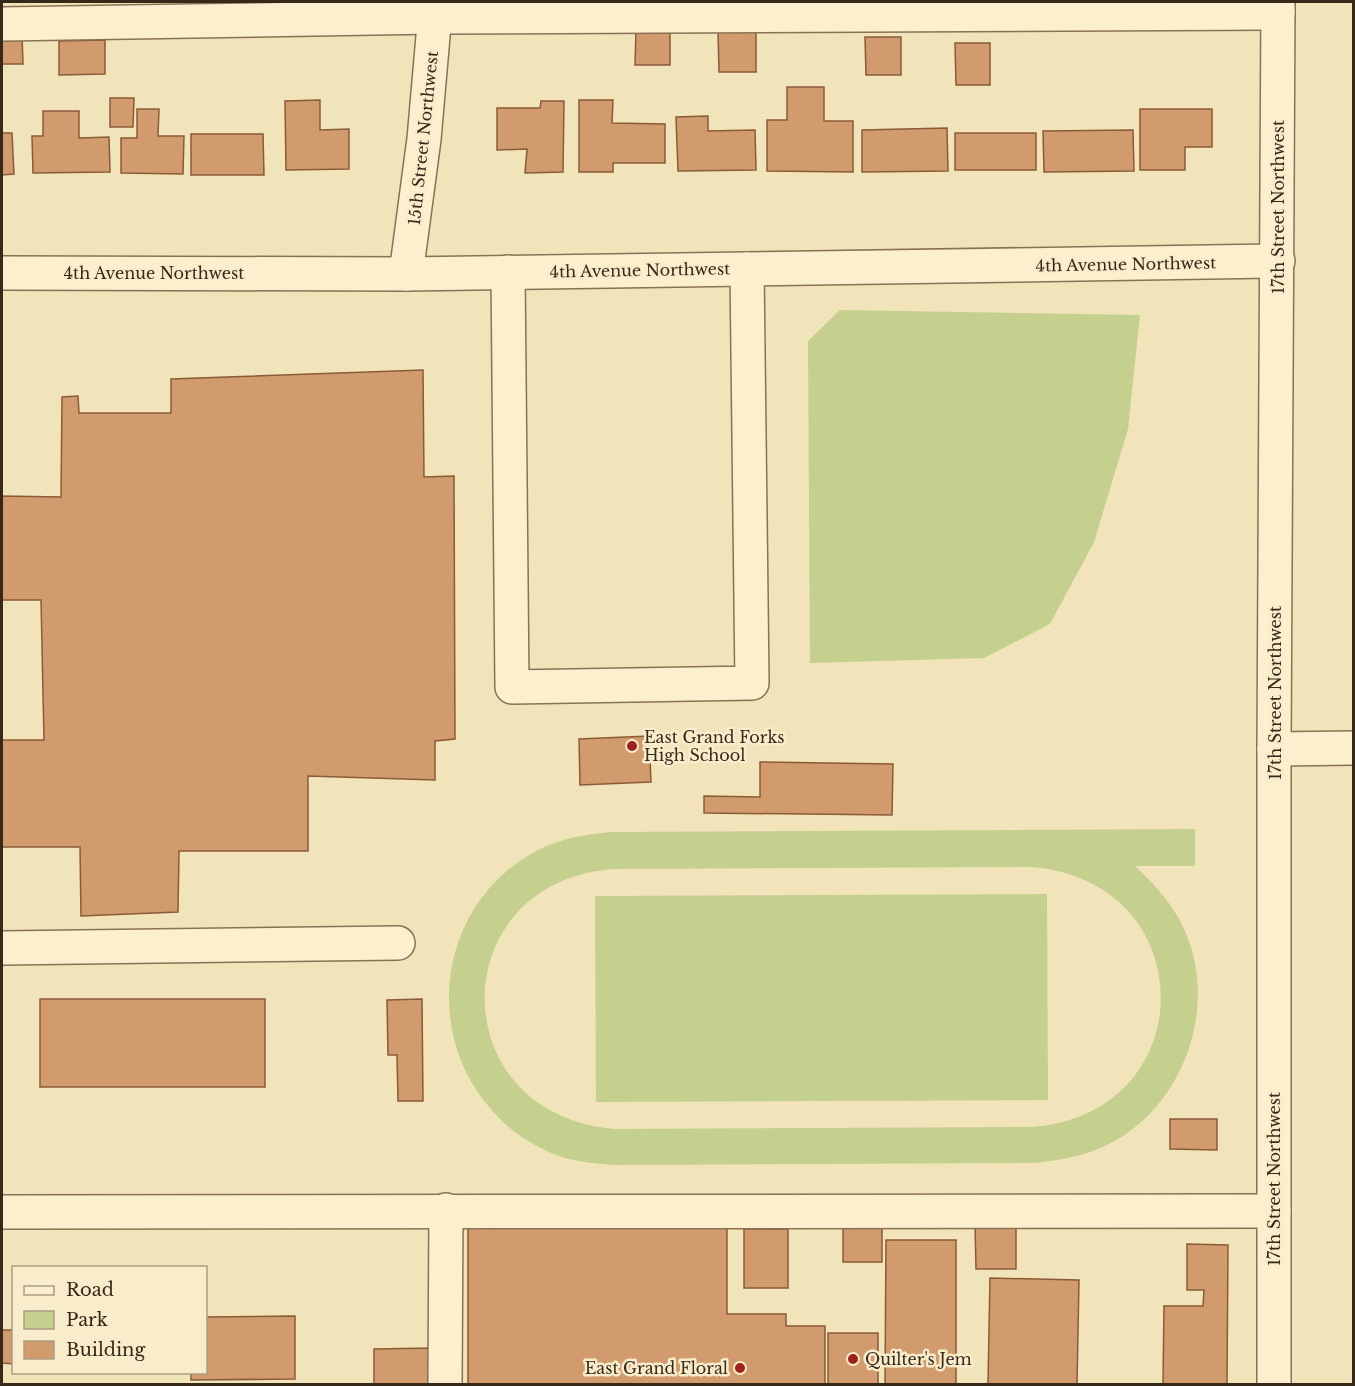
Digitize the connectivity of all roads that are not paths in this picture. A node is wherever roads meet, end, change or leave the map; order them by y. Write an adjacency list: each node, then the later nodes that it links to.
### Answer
1 (1278, 7): 2 (street); 4 (street, 17th Street Northwest)
2 (436, 9): 3 (street); 8 (street, 15th Street Northwest)
3 (2, 24)
4 (1278, 261): 5 (street, 4th Avenue Northwest); 10 (street, 17th Street Northwest)
5 (747, 269): 6 (street, 4th Avenue Northwest); 6 (street)
6 (508, 272): 8 (street, 4th Avenue Northwest)
7 (2, 273): 8 (street, 4th Avenue Northwest)
8 (406, 274)
9 (1353, 748): 10 (street)
10 (1274, 749): 14 (street, 17th Street Northwest)
11 (398, 943): 12 (street)
12 (2, 948)
13 (446, 1210): 14 (street); 15 (street); 16 (street)
14 (1274, 1211): 17 (street, 17th Street Northwest)
15 (2, 1212)
16 (445, 1384)
17 (1274, 1384)

